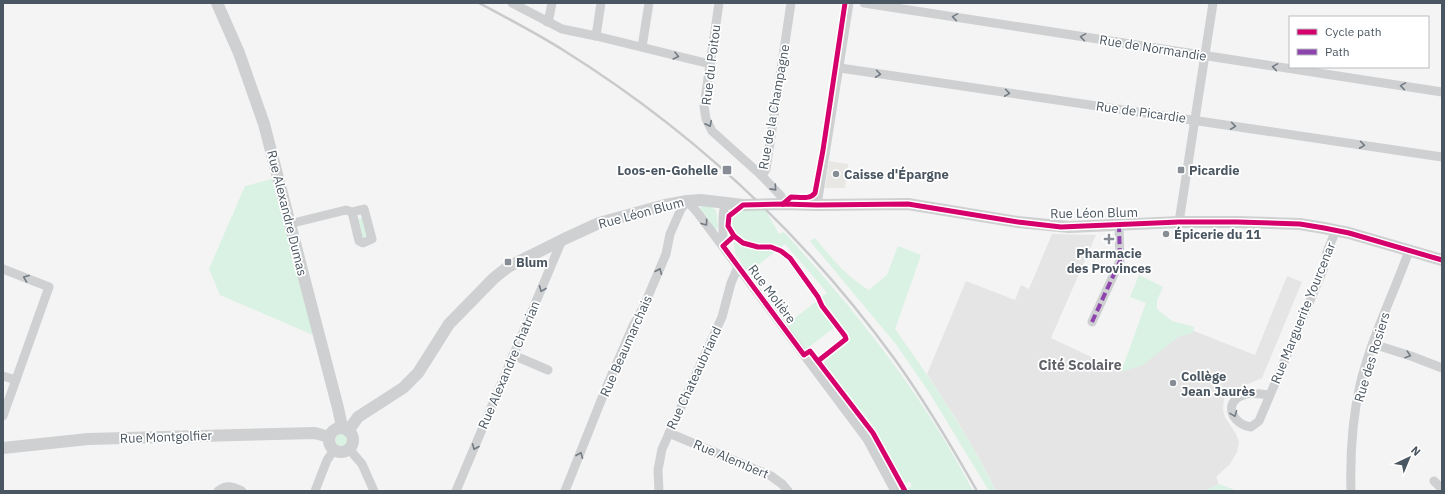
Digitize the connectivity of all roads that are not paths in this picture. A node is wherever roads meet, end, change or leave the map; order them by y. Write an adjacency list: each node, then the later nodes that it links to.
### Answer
1 (217, 3): 27 (street, Rue Alexandre Dumas)
2 (512, 3): 11 (street)
3 (552, 3): 11 (street)
4 (601, 3): 12 (street)
5 (649, 3): 13 (street)
6 (719, 3): 15 (street, Rue du Poitou)
7 (791, 3): 20 (street, Rue de la Champagne)
8 (850, 3): 16 (street)
9 (864, 3): 14 (street, Rue de Normandie, one-way to 9)
10 (1213, 3): 14 (street)
11 (547, 22): 12 (street)
12 (596, 36): 13 (street)
13 (642, 47): 15 (street, one-way to 15)
14 (1205, 56): 17 (street, Rue de Normandie, one-way to 14); 18 (street)
15 (710, 64): 20 (street, Rue du Poitou, one-way to 20)
16 (840, 68): 18 (street, Rue de Picardie, one-way to 18); 24 (street)
17 (1442, 92)
18 (1194, 120): 19 (street, Rue de Picardie, one-way to 19); 26 (street)
19 (1442, 157)
20 (762, 176): 23 (street, Rue de la Champagne, one-way to 23)
21 (687, 201): 22 (street, Rue Léon Blum); 30 (street, Rue Léon Blum); 31 (street, Rue Molière, one-way to 31); 60 (street, Rue Beaumarchais, one-way to 21)
22 (725, 203): 23 (street, Rue Léon Blum); 31 (street)
23 (783, 204): 24 (street, Rue Léon Blum)
24 (817, 206): 28 (street, Rue Léon Blum)
25 (352, 212): 27 (street)
26 (1179, 222): 28 (street, Rue Léon Blum); 29 (street, Rue Léon Blum)
27 (289, 224): 44 (street, Rue Alexandre Dumas)
28 (1119, 225): 36 (street)
29 (1336, 230): 32 (street, Rue Léon Blum); 43 (street, Rue Marguerite Yourcenar)
30 (562, 240): 38 (street, Rue Alexandre Chatrian, one-way to 38); 46 (street, Rue Léon Blum)
31 (723, 246): 34 (street, Rue Molière)
32 (1409, 250): 33 (street, Rue Léon Blum); 37 (street, Rue des Rosiers)
33 (1442, 260)
34 (738, 267): 48 (street, Rue Chateaubriand); 63 (street, Rue Molière)
35 (3, 270): 42 (street, one-way to 35)
36 (1092, 322)
37 (1373, 344): 39 (street, one-way to 39); 64 (street, Rue des Rosiers)
38 (513, 355): 40 (street); 59 (street, Rue Alexandre Chatrian, one-way to 59)
39 (1442, 368)
40 (548, 370)
41 (3, 376): 42 (street)
42 (16, 380): 45 (street)
43 (1269, 395)
44 (339, 412): 46 (street); 47 (street, Rue Alexandre Dumas)
45 (3, 416)
46 (358, 417): 47 (street, Rue Léon Blum)
47 (344, 429): 49 (street); 51 (street)
48 (669, 433): 61 (street, Rue Chateaubriand); 62 (street, Rue Alembert)
49 (330, 437): 50 (street, Rue Montgolfier); 52 (street)
50 (3, 448)
51 (349, 449): 52 (street); 58 (street)
52 (334, 450): 57 (street)
53 (1434, 481): 54 (street)
54 (1442, 489)
55 (218, 491): 56 (street)
56 (242, 491)
57 (315, 491)
58 (374, 491)
59 (456, 491)
60 (565, 491)
61 (659, 491)
62 (788, 491)
63 (895, 491)
64 (1350, 491)

